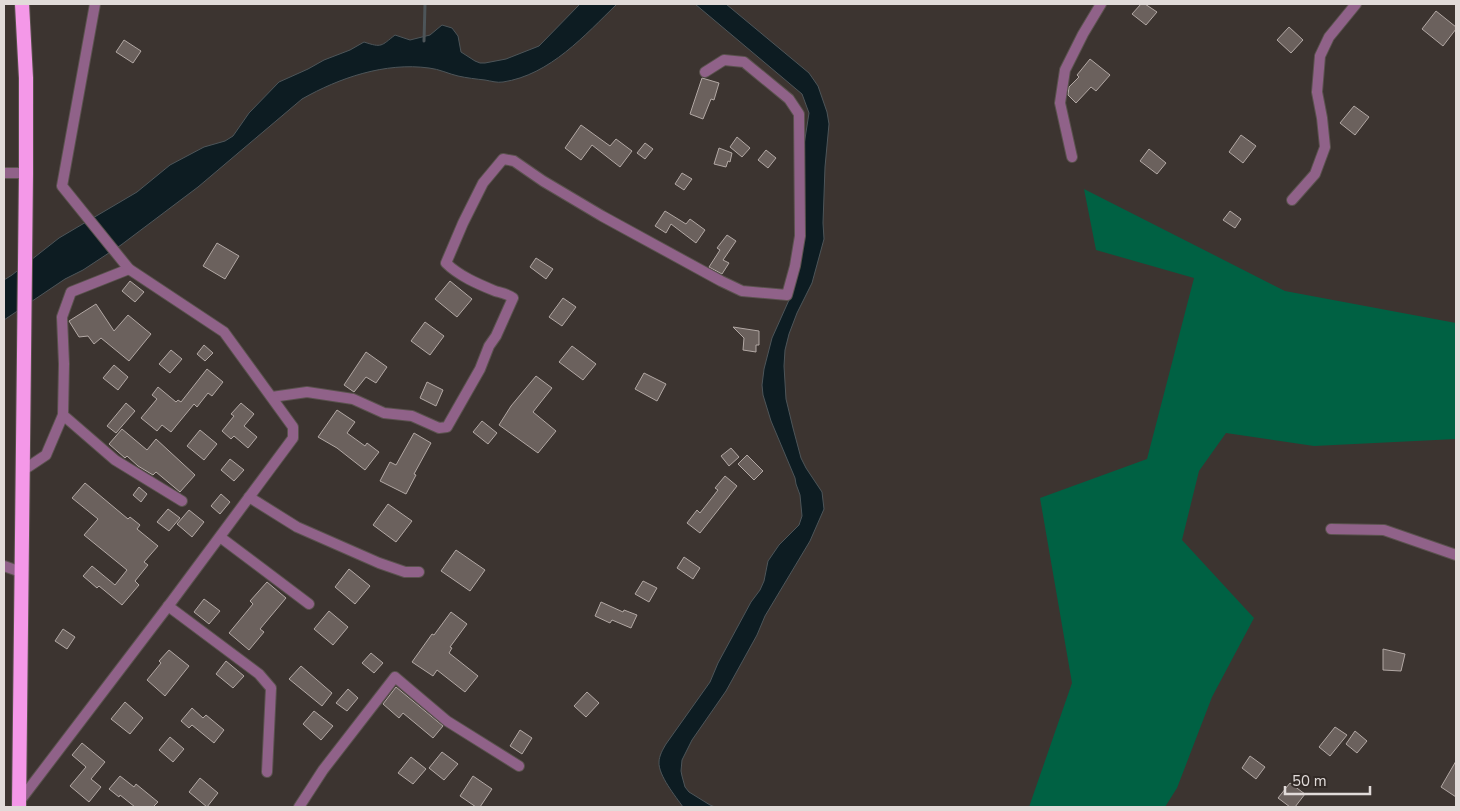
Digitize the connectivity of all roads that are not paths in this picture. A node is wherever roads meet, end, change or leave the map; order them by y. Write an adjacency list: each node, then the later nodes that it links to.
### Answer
1 (22, 4): 8 (highway)
2 (95, 4): 10 (street)
3 (1102, 4): 6 (street)
4 (1356, 4): 9 (street)
5 (706, 72): 11 (street)
6 (1072, 157)
7 (4, 173): 8 (street)
8 (26, 173): 13 (highway)
9 (1292, 200)
10 (130, 269): 11 (street); 12 (street)
11 (272, 398): 14 (street)
12 (63, 415): 13 (street); 15 (street)
13 (22, 471): 20 (highway)
14 (249, 498): 17 (street); 21 (street)
15 (182, 502)
16 (1331, 529): 18 (street)
17 (220, 537): 22 (street); 23 (street)
18 (1456, 555)
19 (4, 566): 20 (street)
20 (21, 572): 26 (highway)
21 (419, 572)
22 (309, 604)
23 (168, 606): 25 (street); 26 (street)
24 (519, 766): 27 (street)
25 (267, 772)
26 (19, 805)
27 (299, 807)

